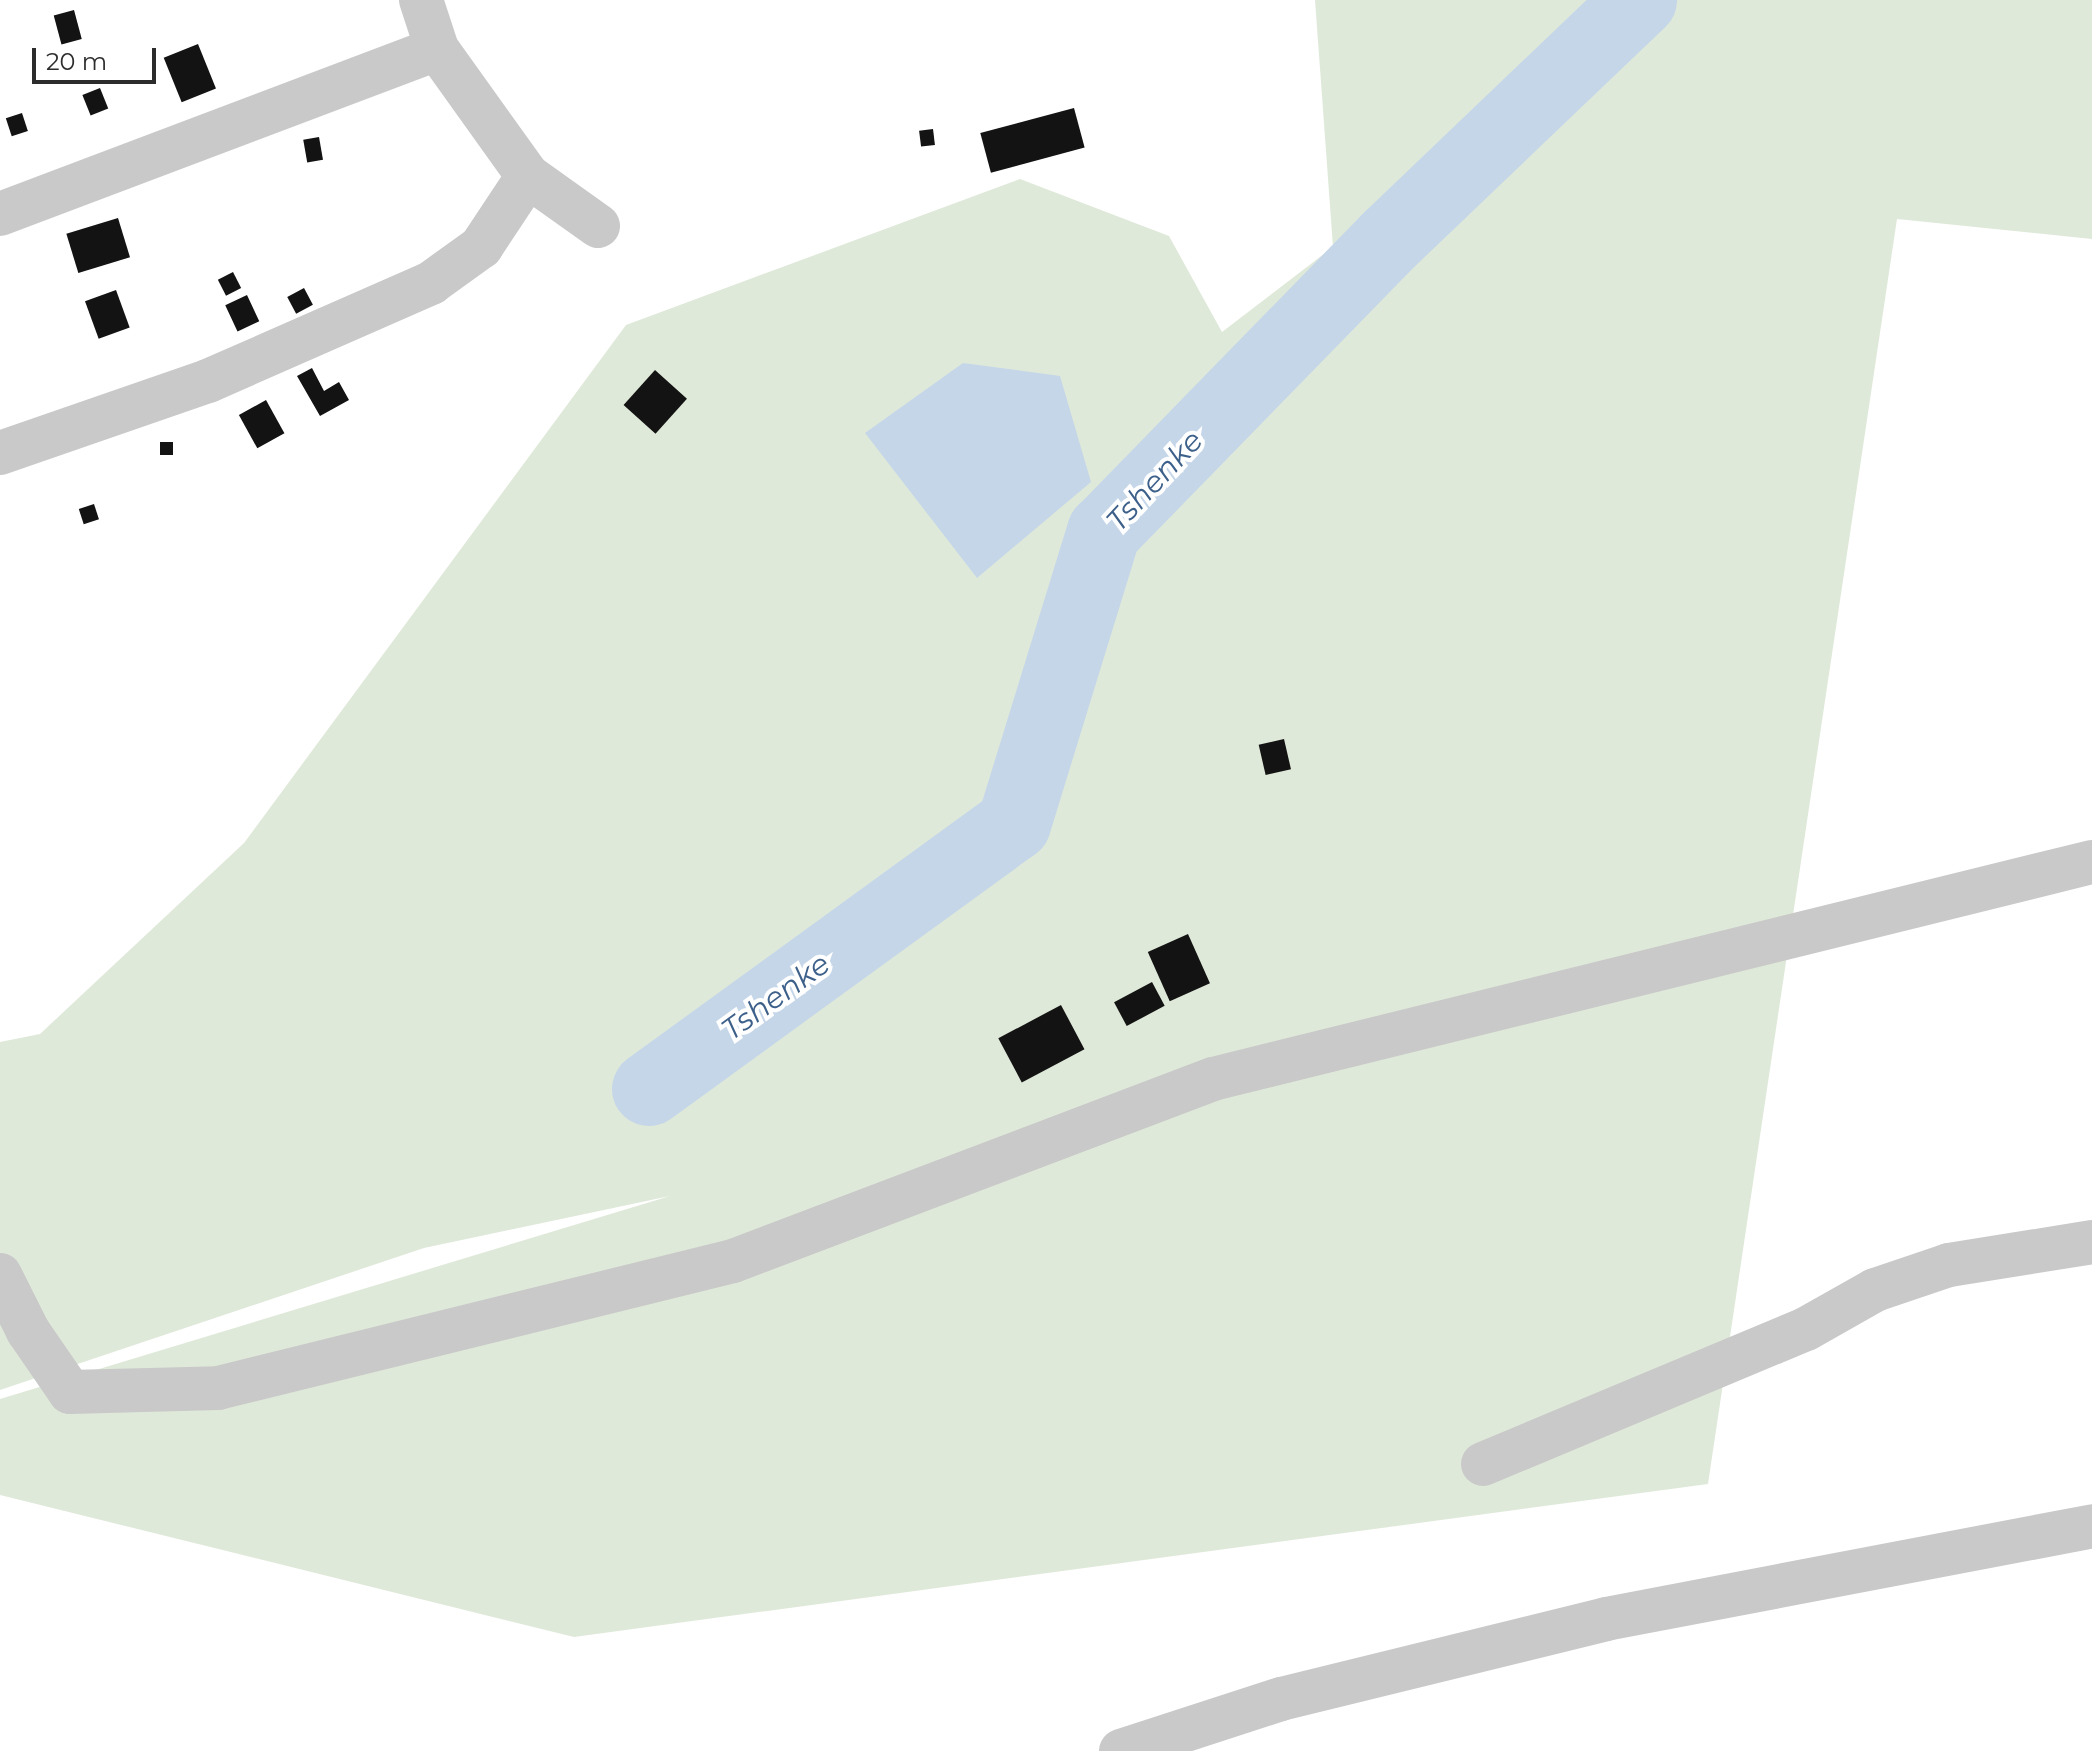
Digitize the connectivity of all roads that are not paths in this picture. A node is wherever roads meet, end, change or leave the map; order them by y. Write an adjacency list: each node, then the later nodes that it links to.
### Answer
1 (421, 0): 2 (street)
2 (437, 49): 3 (street); 4 (street)
3 (528, 176): 5 (street); 6 (street)
4 (0, 214)
5 (598, 226)
6 (0, 453)
7 (2092, 862): 9 (street)
8 (2092, 1242): 10 (street)
9 (0, 1275)
10 (1483, 1464)
11 (2092, 1526): 12 (street)
12 (1121, 1751)

